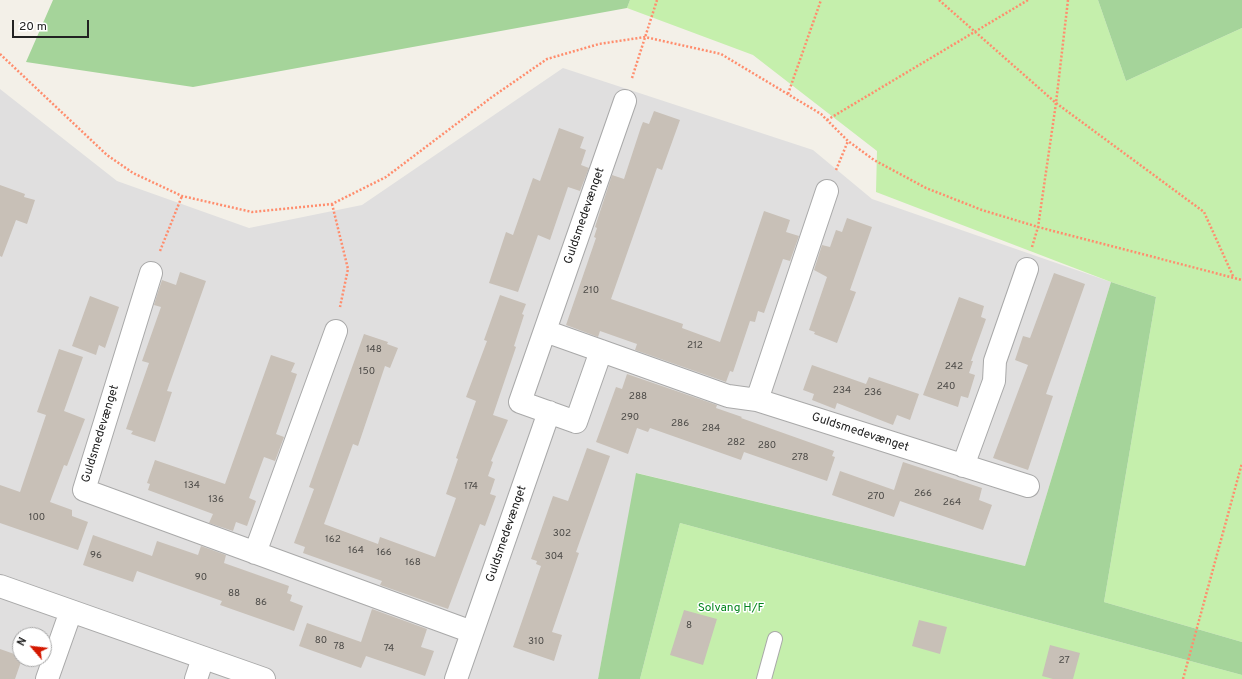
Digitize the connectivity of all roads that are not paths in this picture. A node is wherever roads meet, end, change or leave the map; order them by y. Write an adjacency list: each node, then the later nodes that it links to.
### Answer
1 (625, 101): 6 (street, Guldsmedevænget)
2 (827, 191): 8 (street)
3 (1027, 269): 10 (street)
4 (151, 273): 12 (street, Guldsmedevænget)
5 (336, 331): 12 (street)
6 (545, 331): 7 (street, Guldsmedevænget); 9 (street, Guldsmedevænget)
7 (601, 351): 8 (street, Guldsmedevænget); 9 (street, Guldsmedevænget)
8 (757, 400): 10 (street, Guldsmedevænget)
9 (549, 412): 15 (street, Guldsmedevænget)
10 (964, 466): 11 (street, Guldsmedevænget)
11 (1028, 486)
12 (255, 553): 15 (street, Guldsmedevænget)
13 (0, 586): 14 (street)
14 (71, 611): 17 (street); 18 (street)
15 (472, 632): 21 (street, Guldsmedevænget)
16 (775, 639): 22 (lane)
17 (204, 658): 19 (street); 20 (street)
18 (47, 679)
19 (196, 679)
20 (264, 679)
21 (456, 679)
22 (764, 679)

